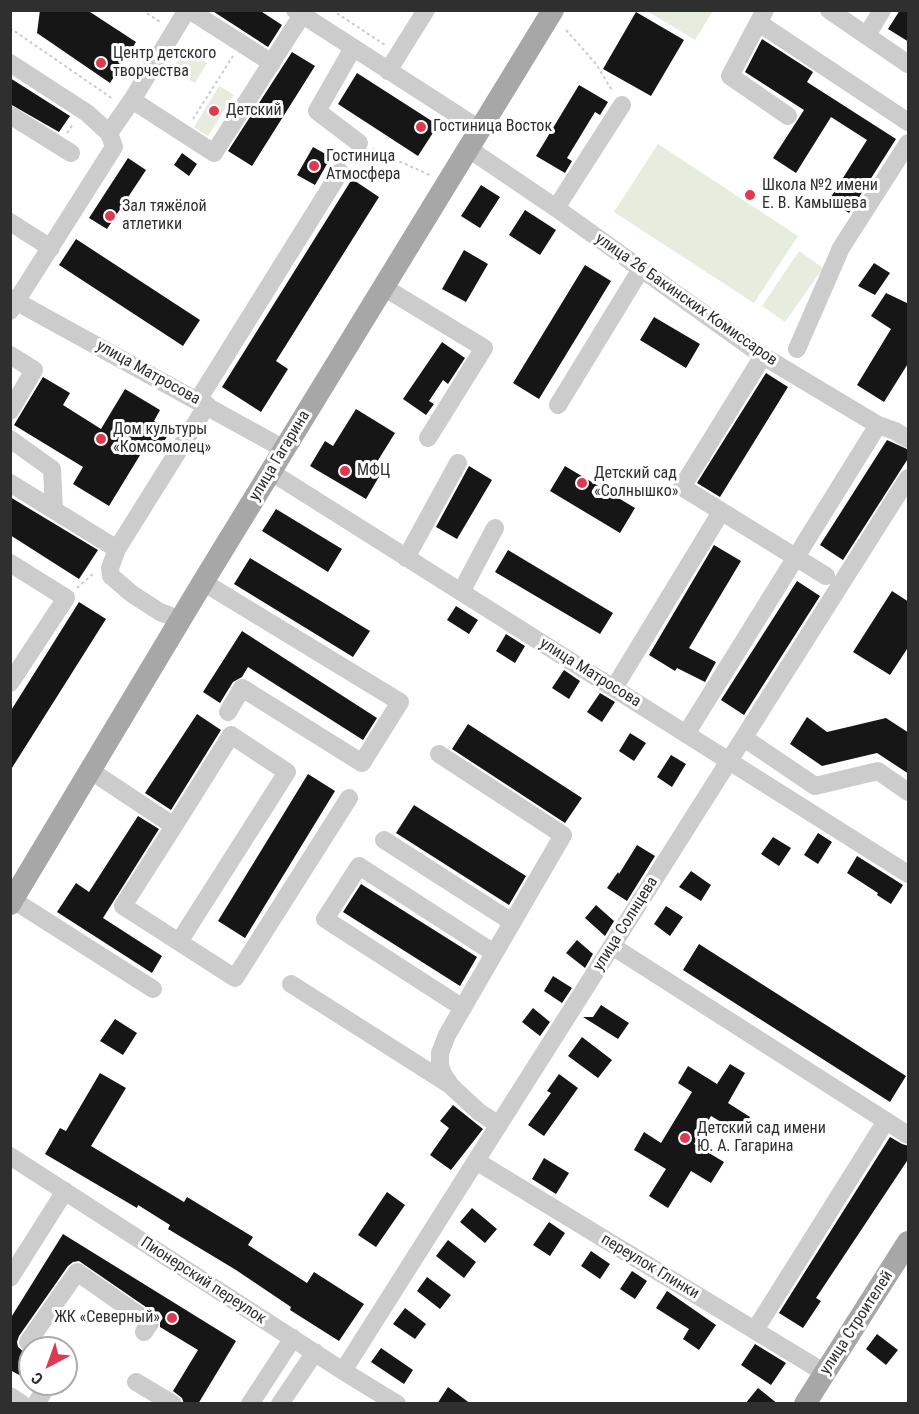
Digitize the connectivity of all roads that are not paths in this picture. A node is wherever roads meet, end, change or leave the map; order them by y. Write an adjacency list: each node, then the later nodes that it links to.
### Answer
1 (188, 10): 11 (street); 14 (street)
2 (426, 10): 13 (street)
3 (829, 10): 8 (street)
4 (882, 10): 8 (street)
5 (298, 13): 9 (street); 11 (street)
6 (554, 17): 19 (main road, улица Гагарина)
7 (762, 17): 17 (street); 18 (street)
8 (867, 35): 12 (street)
9 (353, 48): 13 (street); 21 (street)
10 (10, 63): 20 (street)
11 (272, 63): 14 (street)
12 (909, 64)
13 (388, 71): 19 (street)
14 (123, 100): 20 (street)
15 (622, 105): 26 (street)
16 (10, 115): 23 (street)
17 (788, 116)
18 (909, 122)
19 (481, 130): 24 (main road, улица Гагарина)
20 (109, 134): 28 (street)
21 (359, 142)
22 (909, 143): 32 (street)
23 (65, 149)
24 (470, 149): 26 (street, улица 26 Бакинских Комиссаров); 30 (main road, улица Гагарина)
25 (340, 172): 35 (street)
26 (556, 208): 29 (street, улица 26 Бакинских Комиссаров)
27 (10, 222): 28 (street)
28 (51, 248): 31 (street)
29 (641, 269): 34 (street, улица 26 Бакинских Комиссаров); 36 (street)
30 (385, 288): 39 (street); 42 (main road, улица Гагарина)
31 (13, 303): 35 (street, улица Матросова)
32 (797, 350)
33 (10, 355): 37 (street)
34 (763, 356): 38 (street, улица 26 Бакинских Комиссаров); 48 (street)
35 (202, 403): 42 (street, улица Матросова); 50 (street)
36 (558, 405)
37 (10, 411)
38 (878, 425): 41 (street, улица 26 Бакинских Комиссаров); 51 (street)
39 (428, 438)
40 (10, 439): 47 (street)
41 (909, 439)
42 (285, 449): 44 (main road, улица Гагарина)
43 (458, 464): 52 (street)
44 (271, 472): 52 (street, улица Матросова); 55 (main road, улица Гагарина)
45 (909, 478): 62 (street, улица Солнцева)
46 (10, 483): 47 (street)
47 (54, 510): 50 (street)
48 (721, 512): 51 (street); 59 (street)
49 (495, 528): 56 (street)
50 (115, 553): 57 (street)
51 (796, 557): 54 (street); 61 (street)
52 (406, 558): 56 (street, улица Матросова)
53 (10, 563): 58 (street)
54 (826, 576)
55 (204, 582): 57 (main road, улица Гагарина); 60 (street)
56 (461, 592): 59 (street, улица Матросова)
57 (181, 620): 65 (main road, улица Гагарина)
58 (10, 683)
59 (614, 688): 61 (street, улица Матросова)
60 (228, 712)
61 (686, 734): 64 (street, улица Матросова)
62 (744, 738): 64 (street, улица Солнцева); 66 (street)
63 (439, 754): 72 (street)
64 (729, 761): 70 (street, улица Матросова); 74 (street, улица Солнцева)
65 (91, 771): 68 (street); 71 (main road, улица Гагарина)
66 (909, 792)
67 (349, 798): 73 (street)
68 (174, 826): 73 (street); 73 (street)
69 (384, 840): 72 (street)
70 (909, 874)
71 (11, 901): 77 (street)
72 (512, 922): 75 (street)
73 (179, 942)
74 (612, 946): 80 (street); 81 (street, улица Солнцева)
75 (494, 953): 78 (street); 78 (street)
76 (291, 984): 79 (street)
77 (153, 989)
78 (463, 1008): 79 (street)
79 (451, 1086): 81 (street)
80 (886, 1120): 82 (street); 88 (street)
81 (499, 1125): 84 (street, улица Солнцева)
82 (909, 1135)
83 (10, 1156): 85 (street, Пионерский переулок)
84 (476, 1161): 88 (street, переулок Глинки); 93 (street, улица Солнцева)
85 (65, 1191): 87 (street); 91 (street, Пионерский переулок)
86 (909, 1242): 94 (main road, улица Строителей)
87 (10, 1278)
88 (755, 1330): 94 (street, переулок Глинки)
89 (144, 1332): 90 (street)
90 (32, 1336)
91 (293, 1338): 92 (street, Пионерский переулок); 99 (street)
92 (315, 1353): 93 (street, Пионерский переулок); 100 (street)
93 (344, 1371): 101 (street, Пионерский переулок)
94 (825, 1373): 102 (main road, улица Строителей)
95 (136, 1382): 98 (street)
96 (10, 1396): 97 (street)
97 (22, 1404)
98 (173, 1404)
99 (250, 1404)
100 (279, 1404)
101 (397, 1404)
102 (805, 1404)

